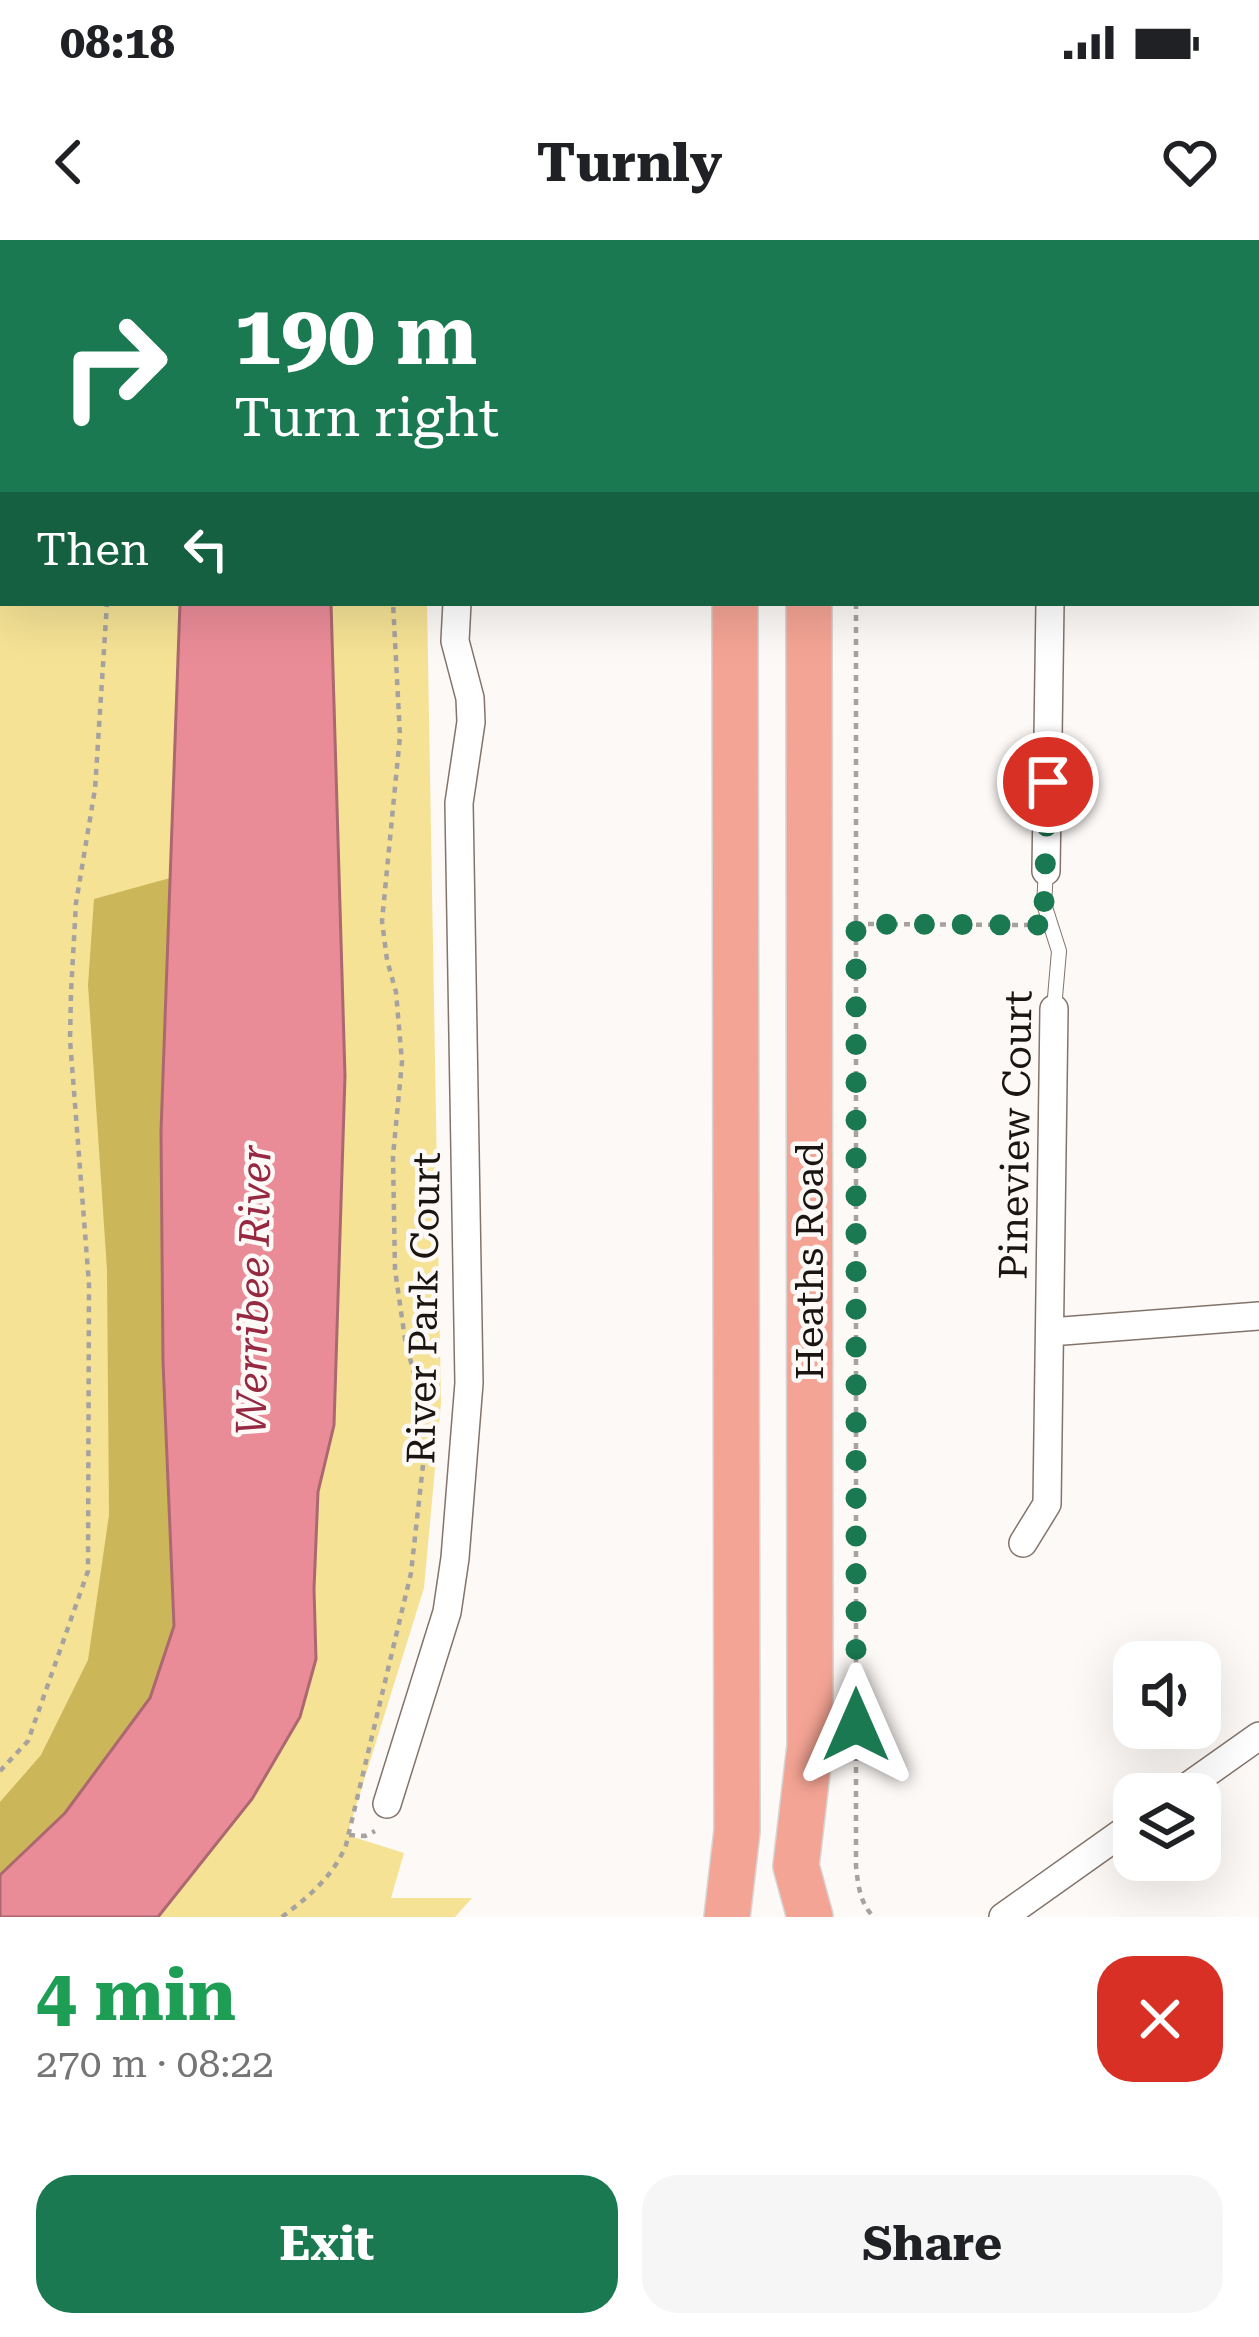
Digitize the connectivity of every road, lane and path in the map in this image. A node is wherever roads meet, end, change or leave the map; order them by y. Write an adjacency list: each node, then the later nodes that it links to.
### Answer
1 (107, 606): 16 (path)
2 (393, 606): 20 (path)
3 (735, 606): 21 (main road, Heaths Road)
4 (809, 606): 22 (main road, Heaths Road)
5 (856, 606): 9 (path)
6 (1050, 606): 8 (street)
7 (457, 608): 18 (street, River Park Court)
8 (1046, 871): 10 (lane, Pineview Court)
9 (856, 924): 10 (path); 23 (path)
10 (1051, 925): 11 (lane, Pineview Court)
11 (1054, 1009): 13 (street, Pineview Court)
12 (1259, 1316): 13 (street, Pineview Court)
13 (1050, 1332): 14 (street, Pineview Court)
14 (1024, 1544)
15 (1259, 1736): 17 (street)
16 (0, 1772)
17 (1207, 1773)
18 (387, 1804)
19 (1113, 1839): 24 (street)
20 (282, 1917)
21 (728, 1917)
22 (810, 1917)
23 (874, 1917)
24 (1003, 1917)

